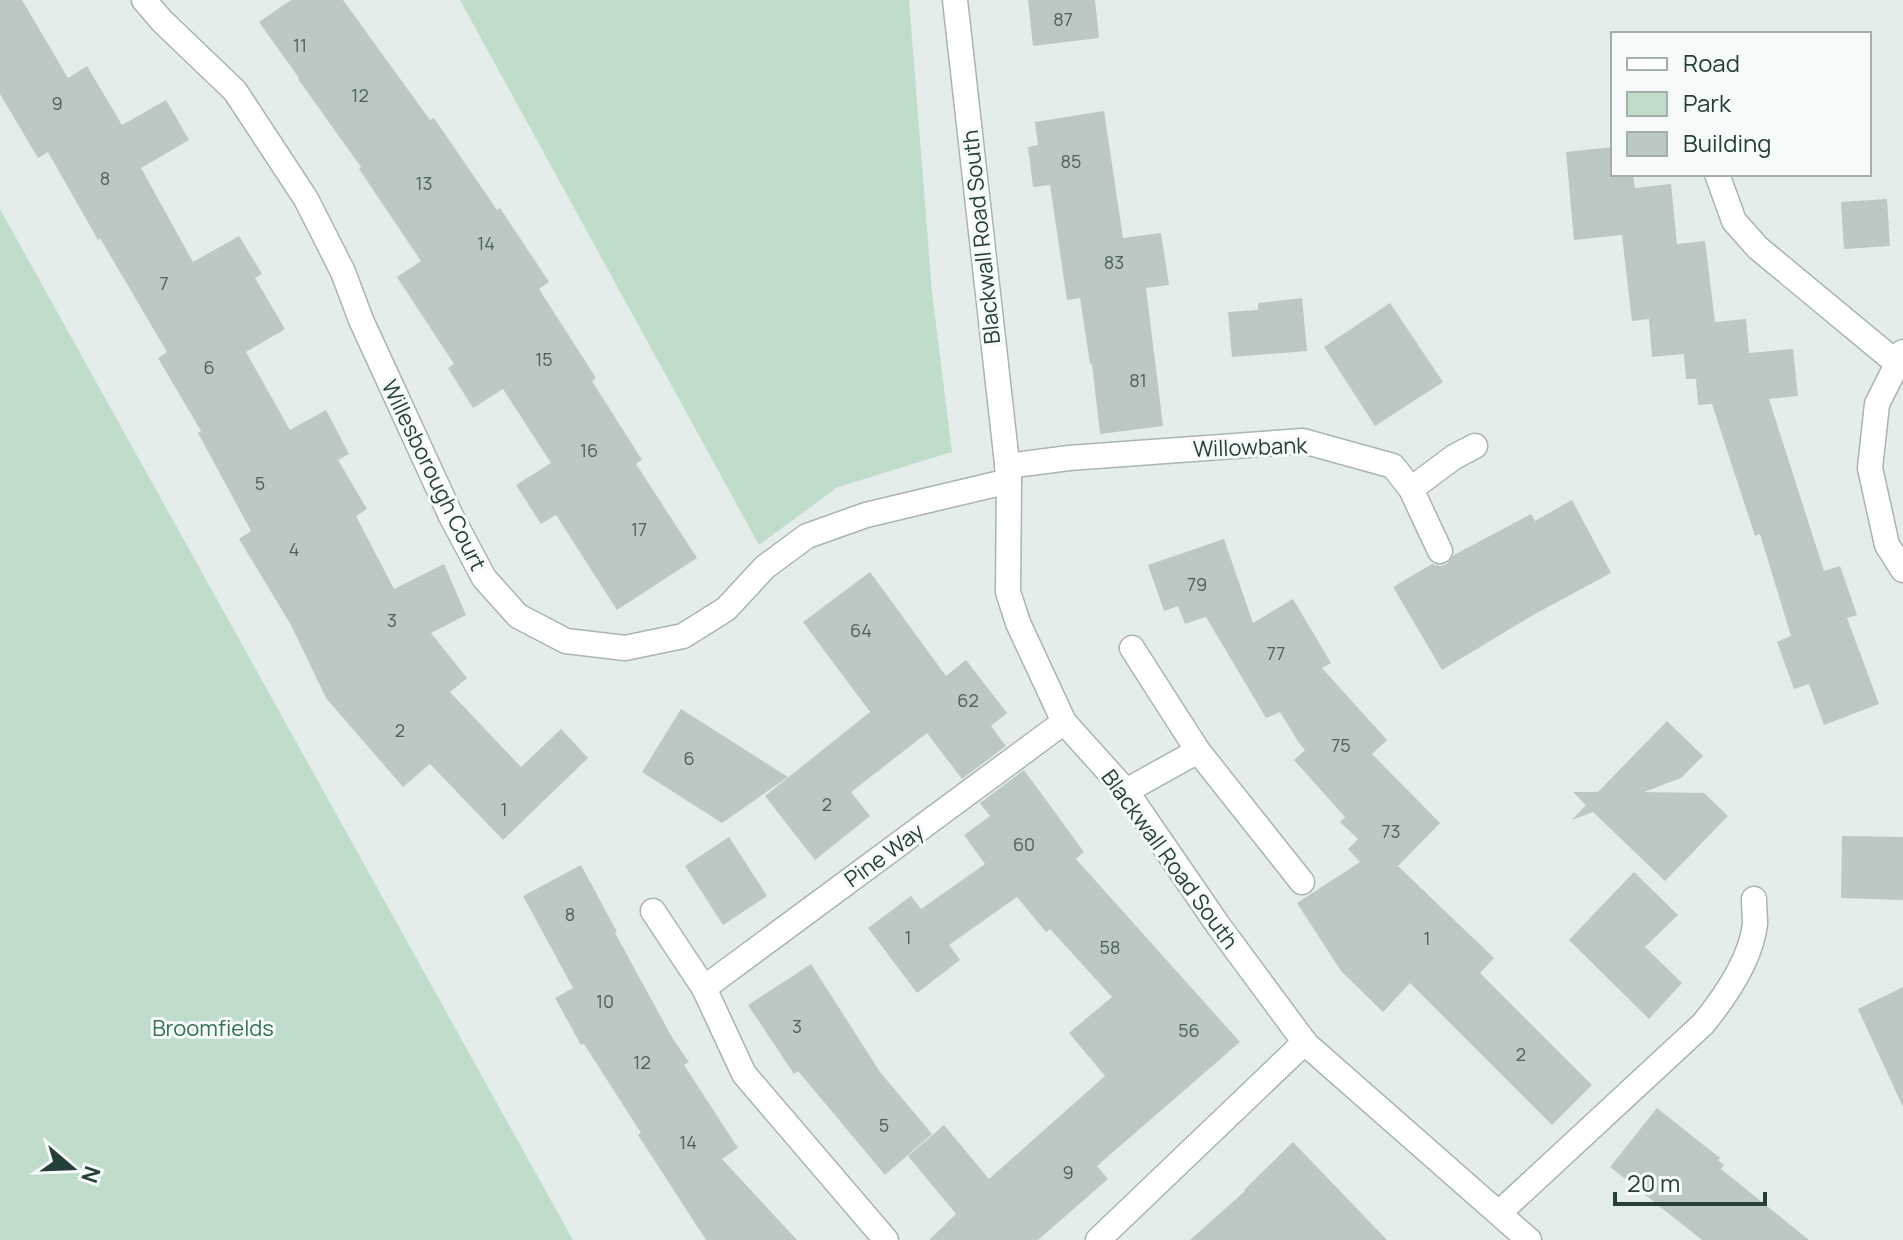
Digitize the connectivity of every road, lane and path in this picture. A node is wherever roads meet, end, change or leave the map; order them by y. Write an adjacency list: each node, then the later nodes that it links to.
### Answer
1 (144, 0): 6 (street, Willesborough Court)
2 (955, 0): 6 (street, Blackwall Road South)
3 (1718, 176): 4 (street)
4 (1901, 358): 9 (street)
5 (1475, 446): 7 (street)
6 (1008, 474): 7 (street, Willowbank); 11 (street, Blackwall Road South)
7 (1411, 489): 8 (street, Willowbank)
8 (1440, 551)
9 (1903, 570)
10 (1132, 648): 12 (street)
11 (1064, 722): 13 (street, Blackwall Road South); 17 (street, Pine Way)
12 (1198, 751): 13 (street); 14 (street)
13 (1126, 791): 18 (street, Blackwall Road South)
14 (1302, 882)
15 (1754, 899): 19 (street)
16 (653, 911): 17 (street)
17 (704, 988): 20 (street)
18 (1305, 1042): 19 (street, Blackwall Road South); 21 (street)
19 (1499, 1213): 22 (street, Blackwall Road South)
20 (886, 1240)
21 (1098, 1240)
22 (1529, 1240)

